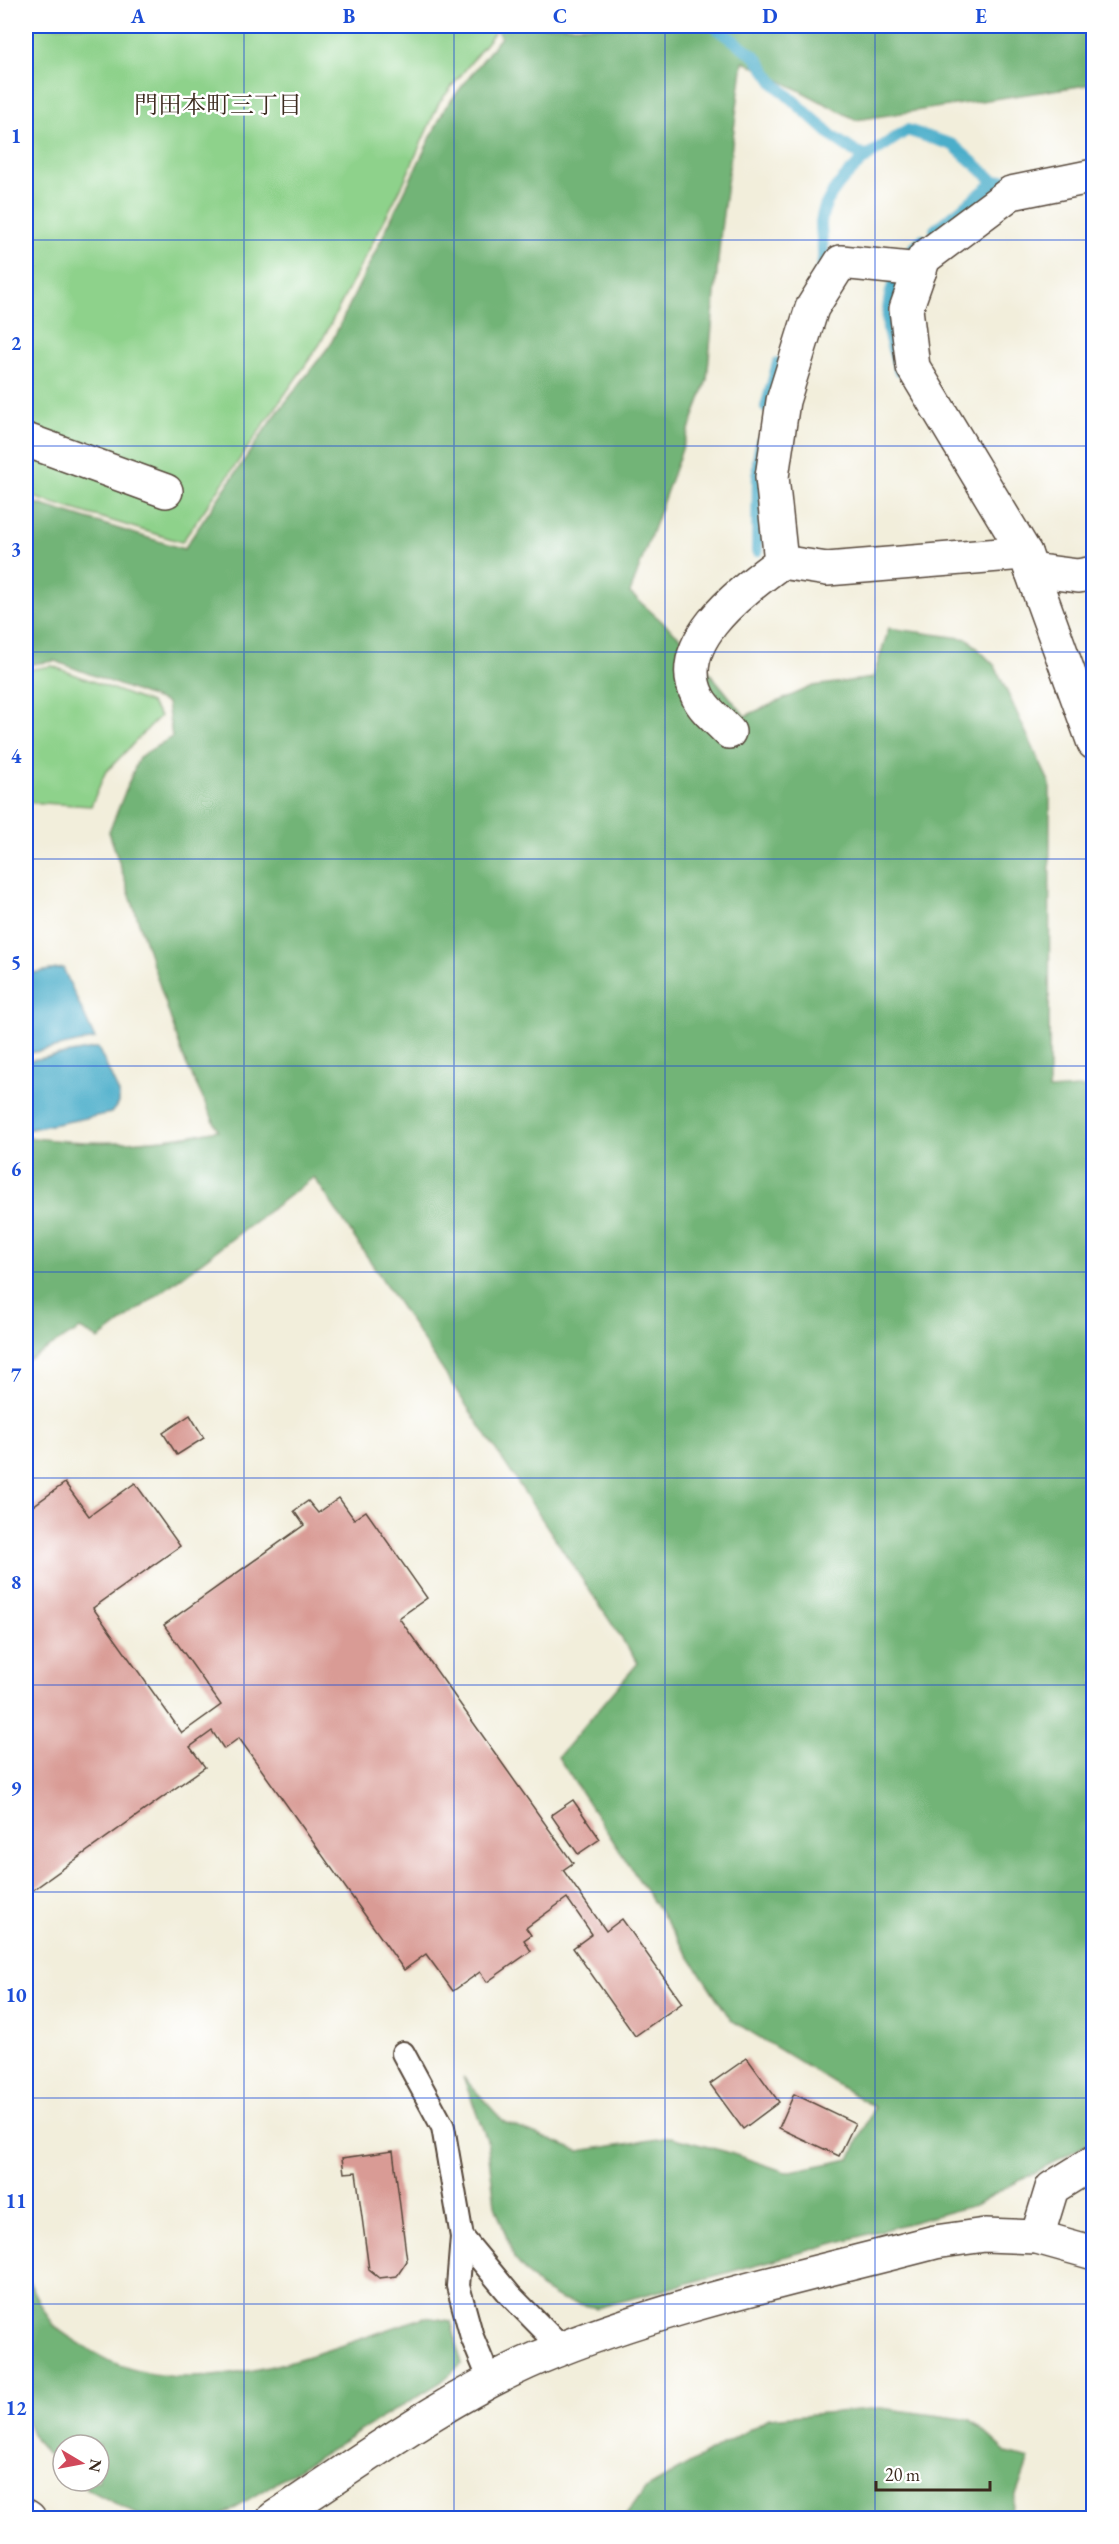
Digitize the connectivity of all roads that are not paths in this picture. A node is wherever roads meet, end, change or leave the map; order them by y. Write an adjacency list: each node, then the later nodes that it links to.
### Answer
1 (1094, 176): 2 (street)
2 (908, 269): 5 (street); 6 (street)
3 (26, 440): 4 (street)
4 (166, 491)
5 (1028, 561): 6 (street); 7 (street); 9 (street)
6 (781, 562): 8 (street)
7 (1094, 573)
8 (729, 732)
9 (1094, 743)
10 (403, 2053): 12 (lane)
11 (1094, 2162): 13 (street)
12 (462, 2237): 15 (lane); 16 (lane)
13 (1037, 2237): 14 (street); 15 (street)
14 (1094, 2253)
15 (563, 2349): 16 (street)
16 (491, 2383): 19 (street)
17 (26, 2516): 18 (street)
18 (29, 2518)
19 (274, 2518)

